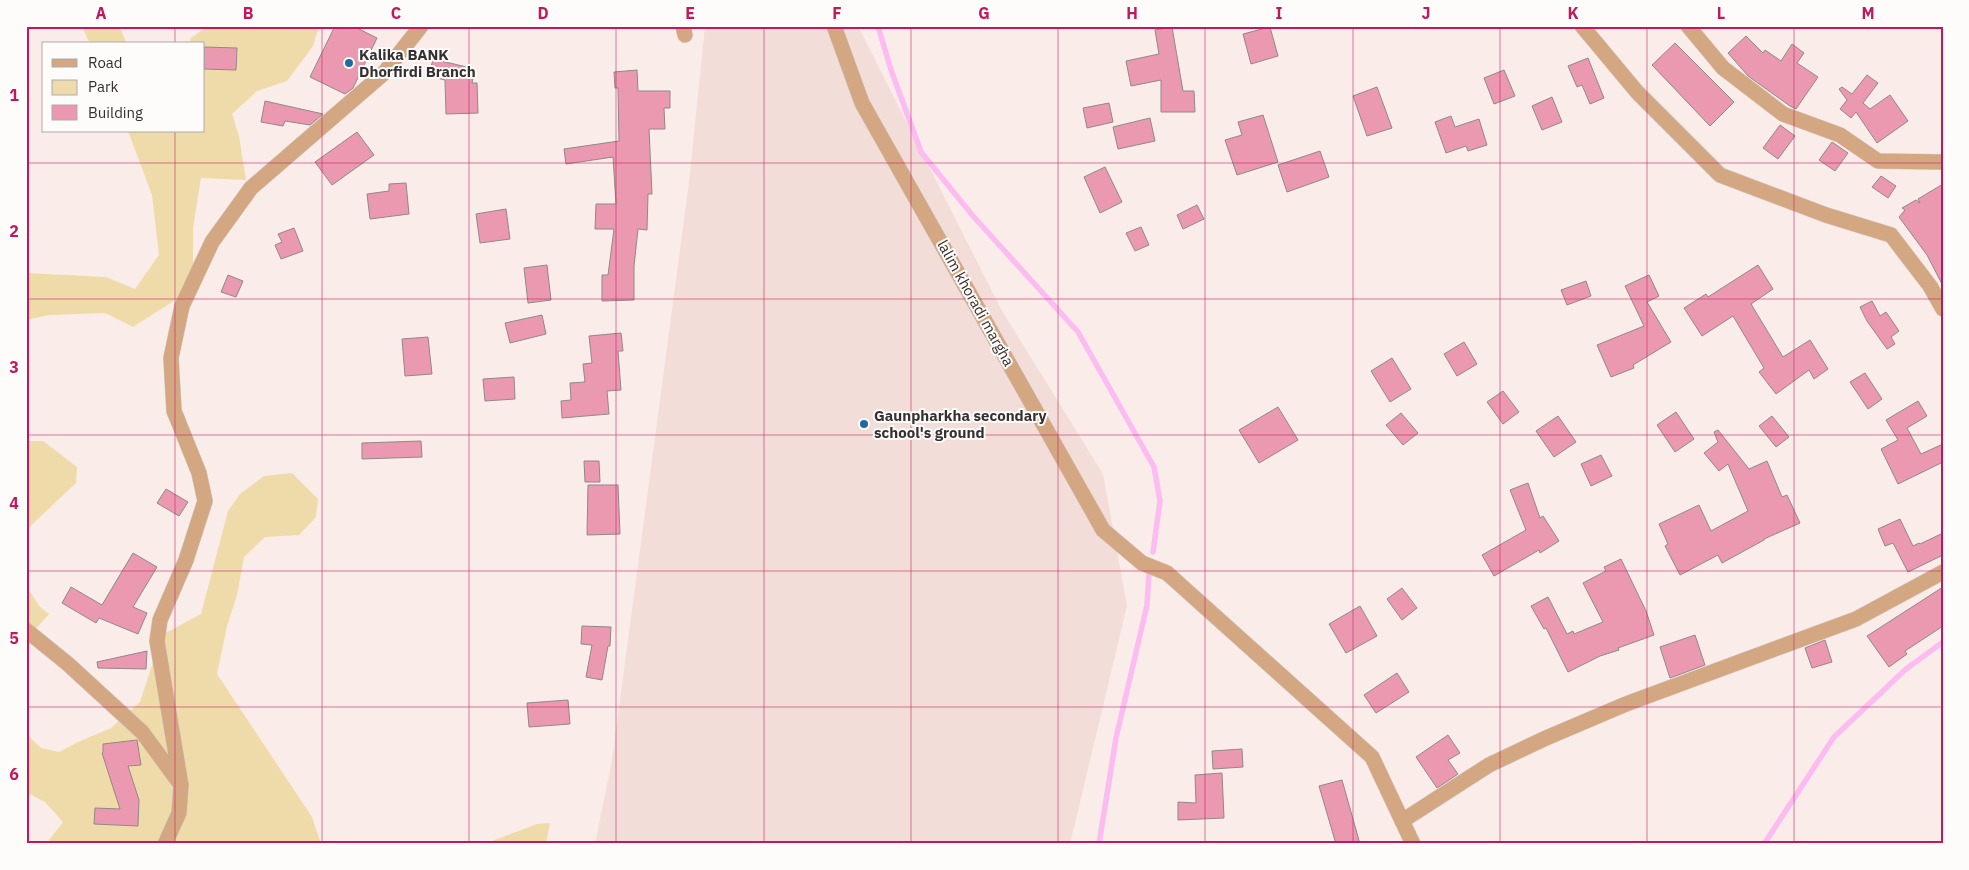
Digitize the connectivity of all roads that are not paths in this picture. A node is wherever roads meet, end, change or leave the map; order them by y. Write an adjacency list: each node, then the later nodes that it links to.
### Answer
1 (421, 26): 9 (street)
2 (834, 26): 10 (street, lalim khoradi margha)
3 (1582, 26): 6 (street)
4 (1688, 26): 5 (street)
5 (1943, 162)
6 (1943, 309)
7 (1943, 572): 10 (street)
8 (26, 630): 9 (street)
9 (181, 785): 11 (street)
10 (1402, 821): 12 (street)
11 (164, 844)
12 (1413, 844)

